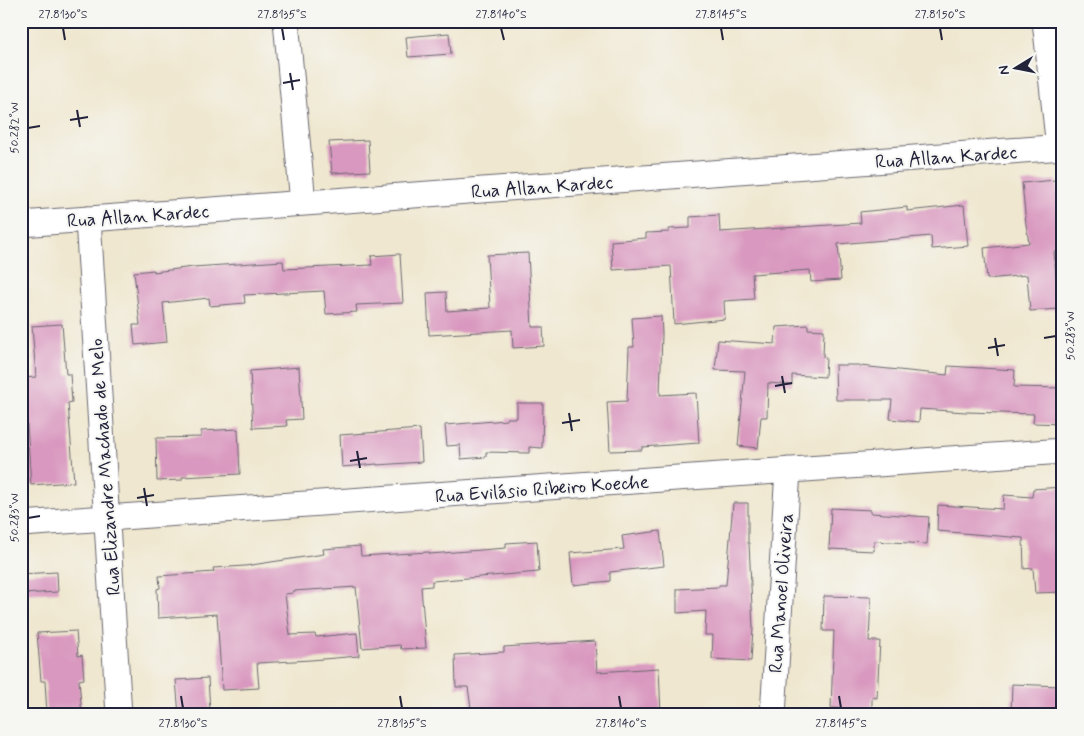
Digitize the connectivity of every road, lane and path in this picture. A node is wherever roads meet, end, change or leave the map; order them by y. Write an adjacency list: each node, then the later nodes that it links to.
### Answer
1 (286, 21): 4 (street)
2 (1045, 21): 3 (street)
3 (1061, 148): 4 (street, Rua Allan Kardec)
4 (303, 203): 5 (street, Rua Allan Kardec)
5 (88, 219): 6 (street, Rua Allan Kardec); 9 (street, Rua Elizandre Machado de Melo)
6 (21, 224)
7 (1063, 451): 8 (street, Rua Evilásio Ribeiro Koeche)
8 (788, 470): 9 (street, Rua Evilásio Ribeiro Koeche); 12 (street, Rua Manoel Oliveira)
9 (107, 518): 10 (street, Rua Evilásio Ribeiro Koeche); 11 (street, Rua Elizandre Machado de Melo)
10 (21, 524)
11 (119, 715)
12 (773, 715)

